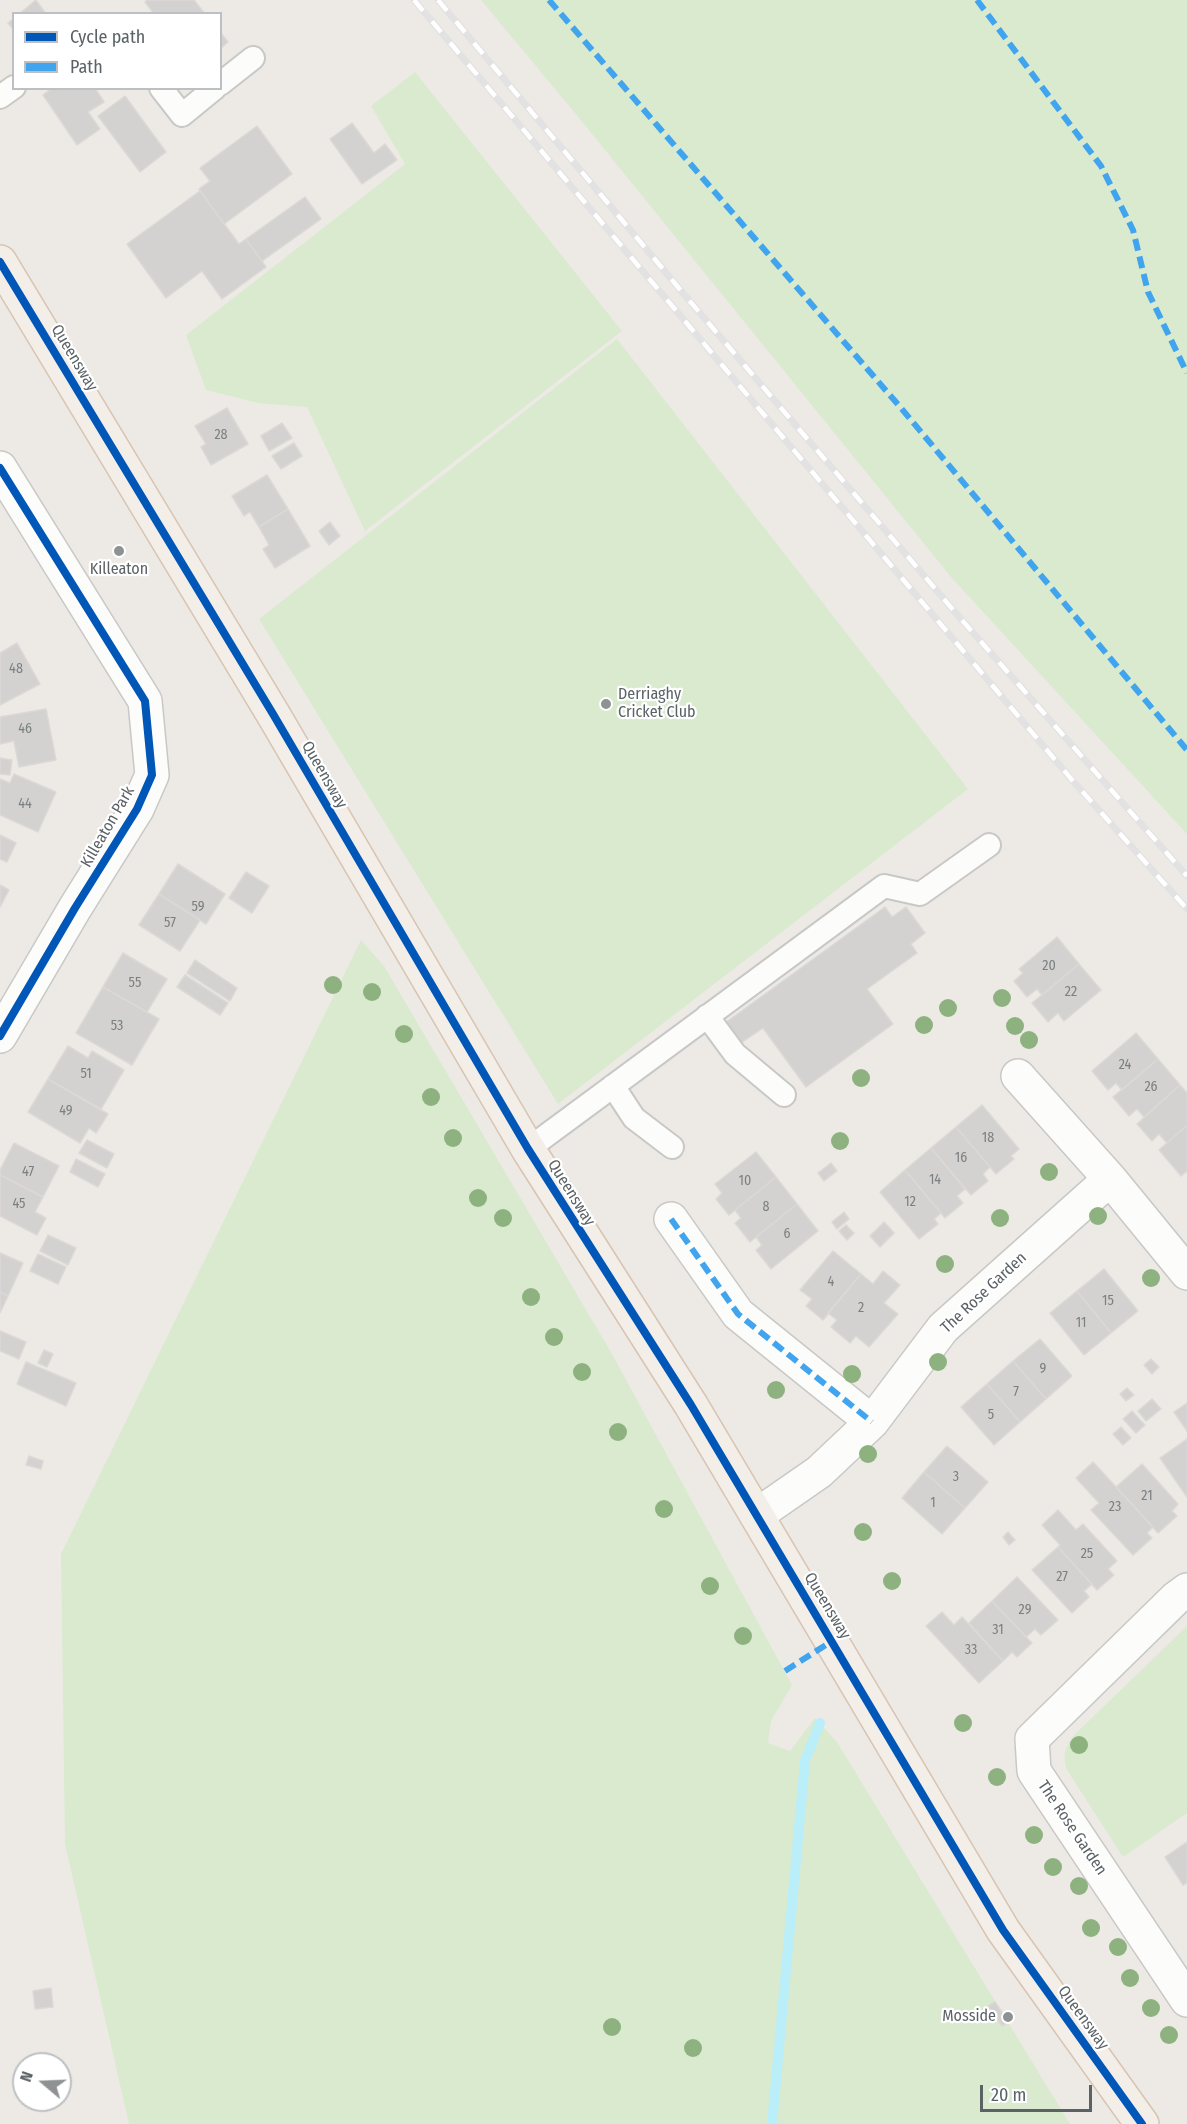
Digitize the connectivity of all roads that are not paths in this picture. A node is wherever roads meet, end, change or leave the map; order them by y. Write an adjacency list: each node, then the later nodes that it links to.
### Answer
1 (253, 58): 2 (lane)
2 (222, 82)
3 (162, 90): 4 (lane)
4 (213, 90)
5 (0, 262): 14 (main road, Queensway)
6 (0, 468): 9 (street, Killeaton Park)
7 (989, 845): 8 (lane)
8 (707, 1016): 11 (lane); 12 (lane)
9 (0, 1036)
10 (1018, 1076): 15 (street)
11 (613, 1086): 13 (lane); 14 (lane)
12 (784, 1095)
13 (672, 1147)
14 (528, 1149): 19 (main road, Queensway)
15 (1110, 1179): 17 (street); 18 (street, The Rose Garden)
16 (671, 1219): 18 (street)
17 (1187, 1273)
18 (872, 1422): 19 (street, The Rose Garden)
19 (757, 1515): 22 (main road, Queensway)
20 (1187, 1590): 21 (street, The Rose Garden)
21 (1187, 2000)
22 (1142, 2124)

